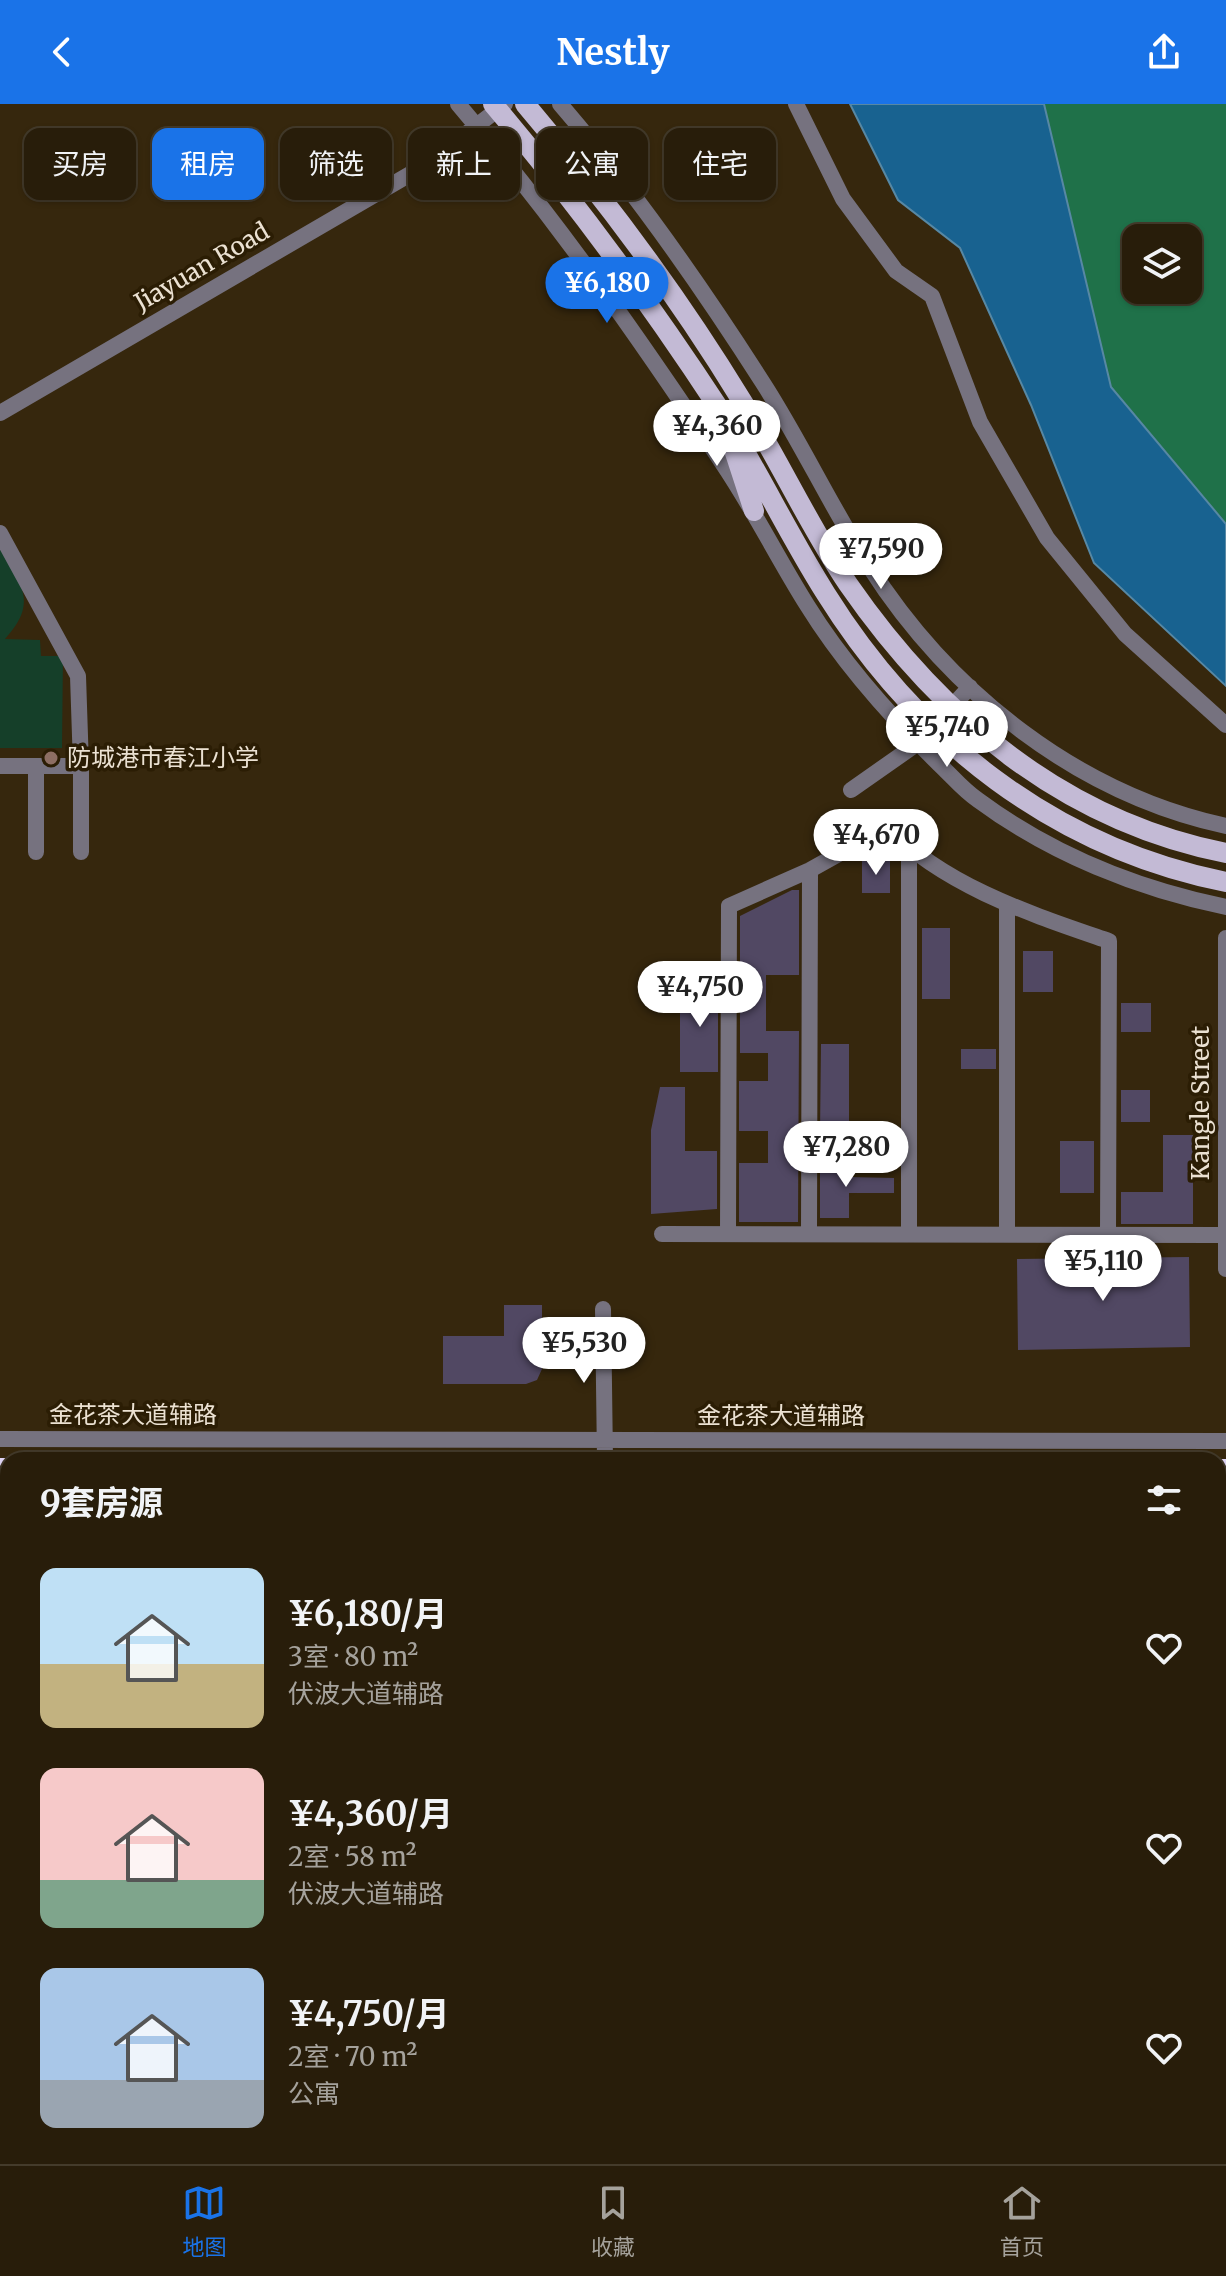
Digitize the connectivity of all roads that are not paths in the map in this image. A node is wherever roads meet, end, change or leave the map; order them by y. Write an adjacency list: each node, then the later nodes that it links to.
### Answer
1 (458, 104): 6 (street)
2 (525, 104): 12 (main road)
3 (560, 104): 11 (street)
4 (796, 104): 13 (street)
5 (498, 106): 6 (street, Jiayuan Road); 7 (main road)
6 (477, 127): 8 (street, Jiayuan Road); 9 (street)
7 (721, 412): 9 (main road); 14 (main road)
8 (0, 413)
9 (754, 511): 15 (street)
10 (0, 533): 18 (street)
11 (970, 687): 12 (street); 20 (street)
12 (951, 707): 14 (street); 24 (main road)
13 (1226, 725)
14 (933, 726): 15 (street); 26 (main road)
15 (918, 743): 19 (street); 28 (street)
16 (0, 766): 17 (street)
17 (36, 766): 18 (street); 22 (street)
18 (81, 766): 23 (street)
19 (851, 790)
20 (1226, 826)
21 (909, 850): 25 (street); 27 (street); 34 (street)
22 (36, 852)
23 (81, 852)
24 (1226, 853)
25 (810, 870): 32 (street); 33 (street)
26 (1226, 882)
27 (1007, 906): 35 (street); 36 (street)
28 (1226, 907)
29 (1226, 938): 30 (street, Kangle Street)
30 (1225, 956): 37 (street, Kangle Street)
31 (662, 1234): 32 (street)
32 (728, 1234): 33 (street)
33 (809, 1234): 34 (street)
34 (909, 1234): 35 (street)
35 (1007, 1234): 36 (street)
36 (1108, 1235): 37 (street)
37 (1226, 1235): 38 (street, Kangle Street)
38 (1226, 1269)
39 (603, 1309): 41 (street)
40 (0, 1439): 41 (street, 金花茶大道辅路)
41 (605, 1440): 42 (street, 金花茶大道辅路); 43 (street)
42 (1226, 1441)
43 (605, 1452)

